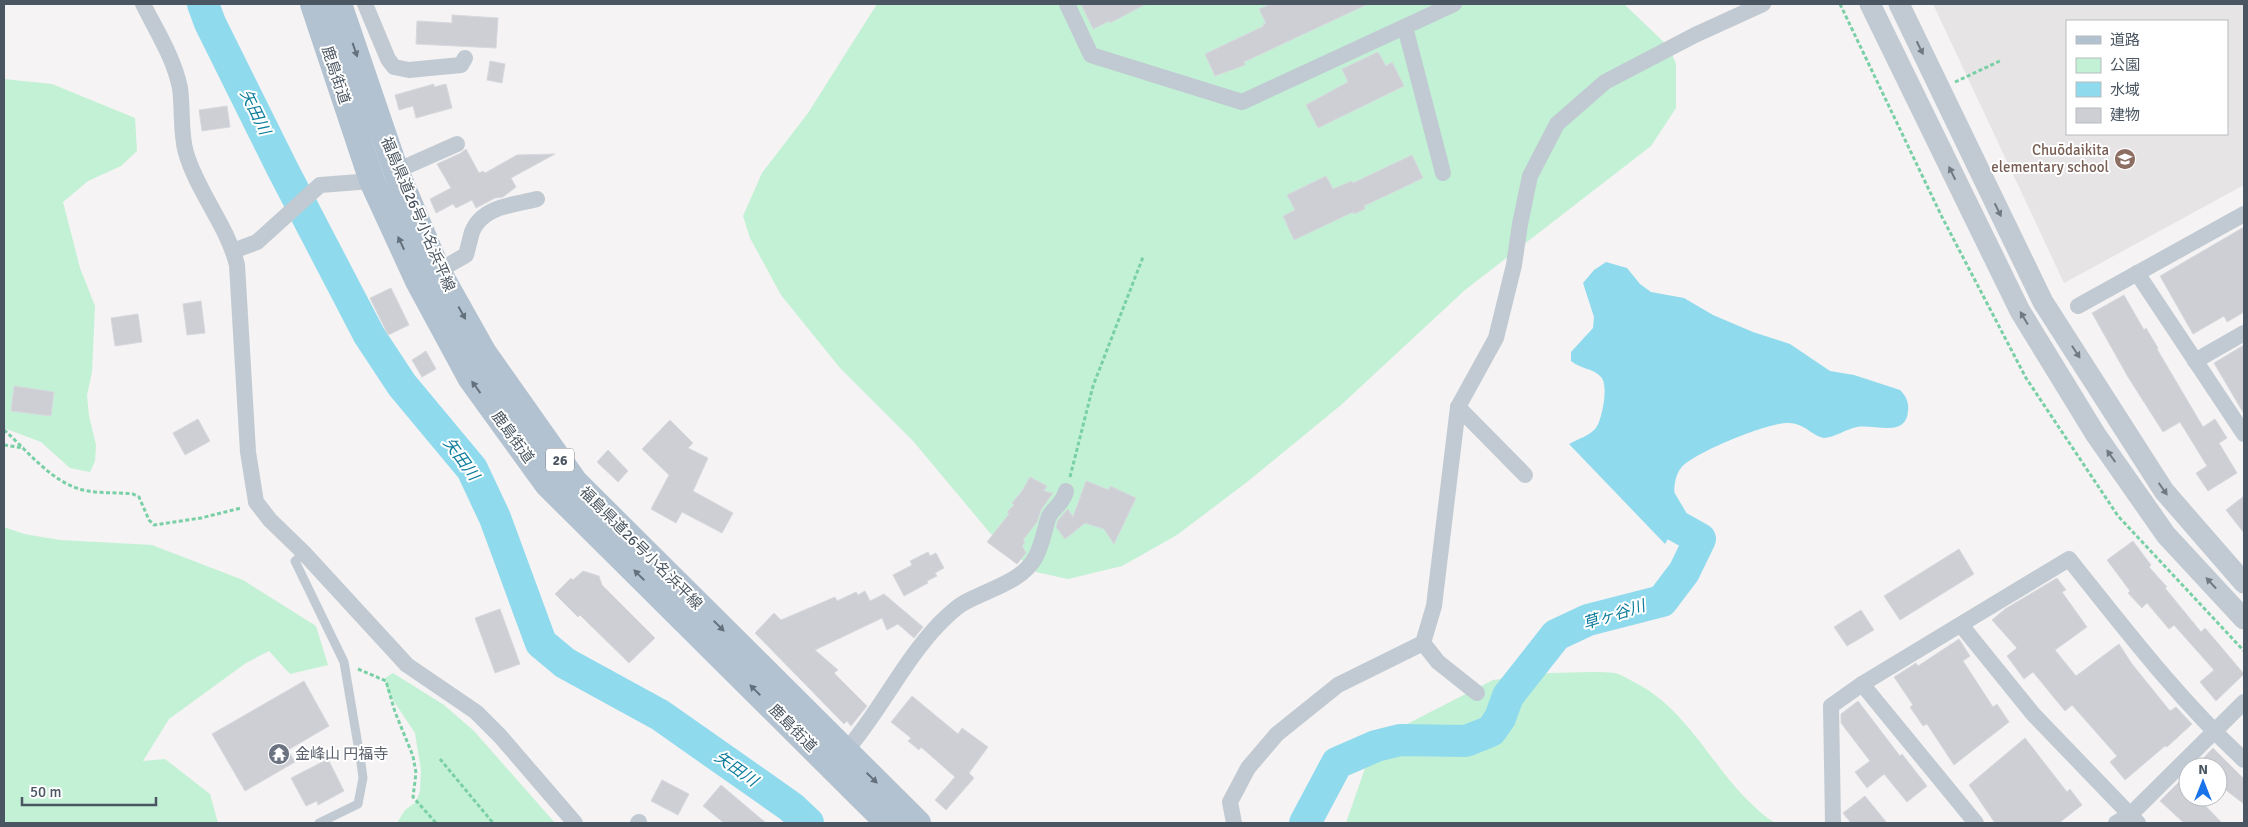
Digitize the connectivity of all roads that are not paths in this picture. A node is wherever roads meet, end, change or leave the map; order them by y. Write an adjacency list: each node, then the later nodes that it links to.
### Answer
1 (143, 4): 19 (street)
2 (313, 4): 16 (main road, 鹿島街道 / 26)
3 (339, 4): 14 (main road, 福島県道26号小名浜平線 / 26, one-way to 14)
4 (365, 4): 12 (street)
5 (1067, 4): 11 (street)
6 (1454, 4): 10 (street)
7 (1763, 4): 25 (street)
8 (1870, 4): 31 (street, one-way to 8)
9 (1899, 4): 30 (street, one-way to 30)
10 (1436, 8): 11 (street)
11 (1405, 27): 15 (street)
12 (465, 58)
13 (457, 144): 14 (street)
14 (396, 171): 20 (main road, 福島県道26号小名浜平線 / 26)
15 (1443, 174)
16 (372, 181): 19 (street); 43 (main road, 鹿島街道 / 26, one-way to 16)
17 (537, 199): 20 (street)
18 (2244, 214): 21 (street)
19 (233, 251): 29 (street)
20 (438, 271): 38 (main road, 福島県道26号小名浜平線 / 26, one-way to 38)
21 (2137, 273): 22 (street); 24 (street)
22 (2078, 306)
23 (2244, 333): 24 (street)
24 (2196, 361): 26 (street)
25 (1458, 407): 27 (street); 33 (street)
26 (2244, 434)
27 (1525, 474)
28 (1066, 491): 38 (street)
29 (304, 553): 41 (lane); 42 (street)
30 (2244, 583)
31 (2244, 619)
32 (1961, 625): 34 (street); 37 (street); 40 (street)
33 (1423, 643): 35 (street); 45 (street)
34 (1862, 684): 46 (street); 47 (street)
35 (1477, 693)
36 (2244, 702): 37 (street)
37 (2214, 732): 39 (street); 40 (street)
38 (845, 752): 44 (main road, 福島県道26号小名浜平線 / 26, one-way to 44)
39 (2244, 760)
40 (2128, 821)
41 (320, 823)
42 (575, 823)
43 (888, 823)
44 (918, 823)
45 (1234, 823)
46 (1833, 823)
47 (1976, 823)

